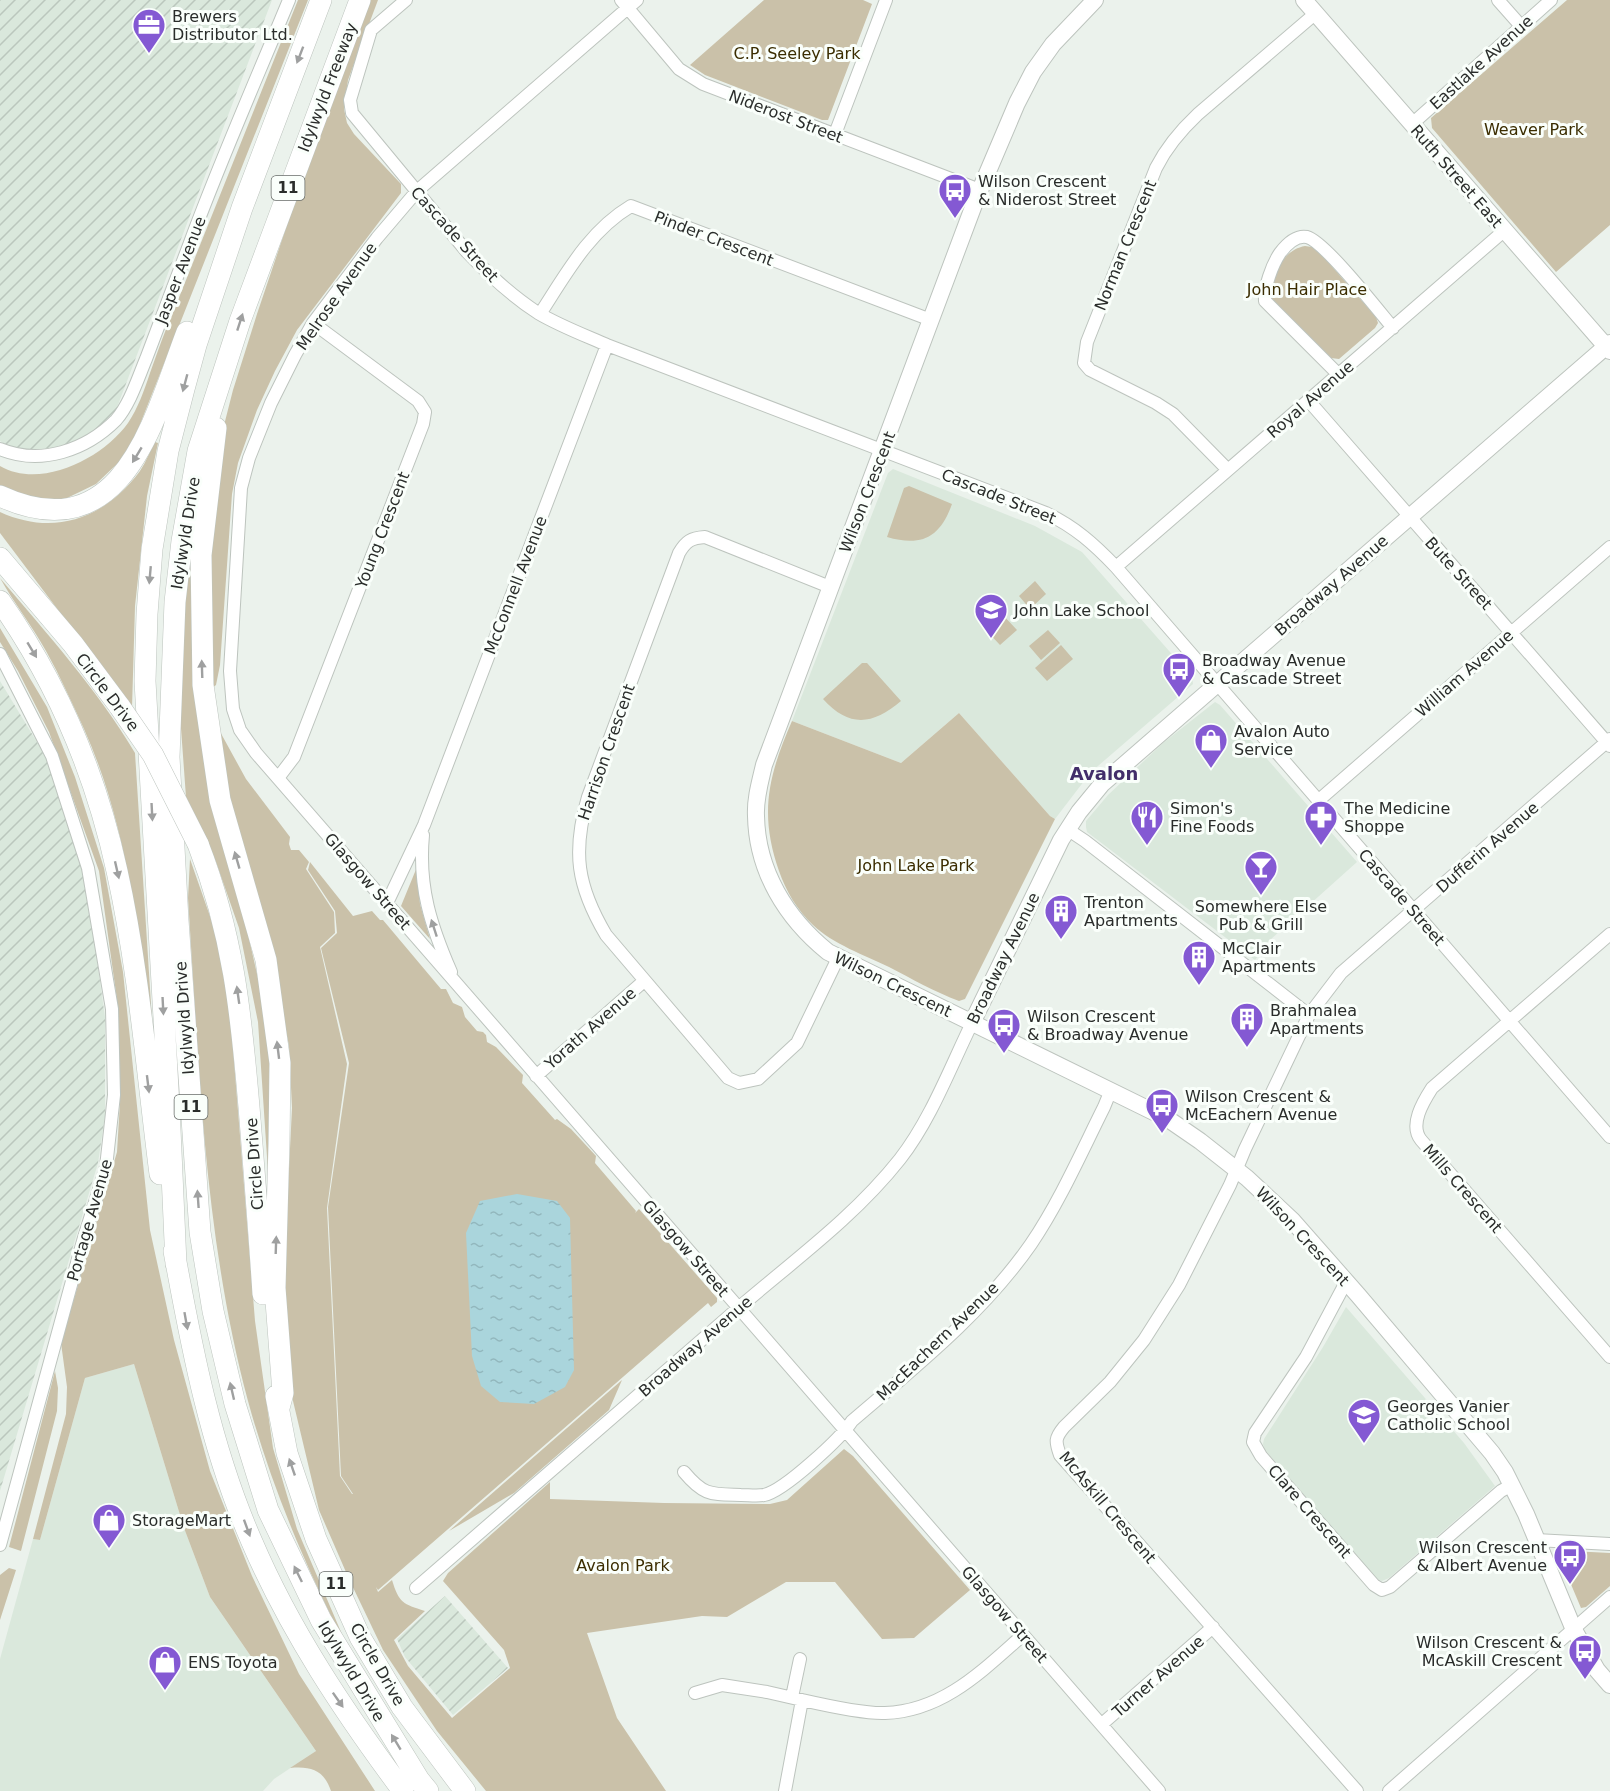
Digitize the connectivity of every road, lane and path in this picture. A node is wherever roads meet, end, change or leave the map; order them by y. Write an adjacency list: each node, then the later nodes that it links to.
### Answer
1 (289, 0): 28 (street, Jasper Avenue)
2 (321, 0): 17 (highway, 11, one-way to 17)
3 (360, 0): 26 (highway, Idylwyld Freeway / 11, one-way to 3)
4 (406, 0): 16 (street, Cascade Street)
5 (886, 0): 14 (street)
6 (1095, 0): 15 (street, Wilson Crescent)
7 (1304, 0): 11 (street, Ruth Street East)
8 (1498, 0): 12 (street)
9 (1551, 0): 12 (street, Eastlake Avenue)
10 (629, 3): 14 (street, Niderost Street); 16 (street, Melrose Avenue)
11 (1316, 13): 13 (street, Ruth Street East); 30 (street, Norman Crescent)
12 (1521, 26): 13 (street, Eastlake Avenue)
13 (1412, 124): 18 (street, Ruth Street East)
14 (835, 134): 15 (street, Niderost Street)
15 (980, 190): 20 (street, Wilson Crescent)
16 (417, 191): 19 (street, Cascade Street); 21 (street, Melrose Avenue)
17 (242, 208): 31 (highway, one-way to 31); 62 (highway, Idylwyld Drive / 11, one-way to 62)
18 (1505, 230): 22 (street, Royal Avenue); 24 (street, Ruth Street East)
19 (540, 314): 20 (street, Pinder Crescent); 23 (street, Cascade Street)
20 (931, 320): 29 (street, Wilson Crescent)
21 (314, 323): 43 (street, Melrose Avenue); 45 (street, Young Crescent)
22 (1393, 328): 25 (street, Royal Avenue); 25 (street)
23 (607, 345): 29 (street, Cascade Street); 47 (street, McConnell Avenue)
24 (1609, 347): 32 (street, Broadway Avenue)
25 (1338, 374): 27 (street, Royal Avenue)
26 (222, 378): 66 (highway, one-way to 26); 85 (highway, Idylwyld Drive / 11, one-way to 26)
27 (1308, 400): 30 (street, Royal Avenue); 32 (street, Bute Street)
28 (0, 448)
29 (882, 451): 36 (street, Cascade Street); 37 (street, Wilson Crescent)
30 (1228, 470): 36 (street, Royal Avenue)
31 (0, 496)
32 (1410, 517): 40 (street, Bute Street); 42 (street, Broadway Avenue)
33 (0, 542): 38 (highway)
34 (1610, 547): 40 (street, William Avenue)
35 (0, 558): 38 (highway, Circle Drive / 11)
36 (1116, 567): 42 (street, Cascade Street)
37 (830, 586): 52 (street, Wilson Crescent); 53 (street, Harrison Crescent)
38 (35, 598): 66 (highway, Circle Drive / 11, one-way to 38, bridge)
39 (0, 601): 62 (highway, 11, one-way to 62)
40 (1511, 633): 44 (street, Bute Street); 46 (street, William Avenue)
41 (0, 654): 72 (street, Portage Avenue)
42 (1218, 684): 46 (street, Cascade Street); 48 (street, Broadway Avenue)
43 (240, 730): 45 (street, Glasgow Street)
44 (1609, 742): 50 (street, Dufferin Avenue)
45 (278, 778): 49 (street, Glasgow Street)
46 (1319, 800): 50 (street, Cascade Street)
47 (424, 825): 49 (street, McConnell Avenue); 54 (street, McConnell Avenue, one-way to 47)
48 (1068, 829): 55 (street); 57 (street, Broadway Avenue)
49 (387, 903): 54 (street, Glasgow Street)
50 (1413, 910): 55 (street, Dufferin Avenue); 56 (street, Cascade Street)
51 (1610, 934): 56 (street)
52 (838, 958): 53 (street, Harrison Crescent); 57 (street, Wilson Crescent)
53 (644, 981): 58 (street, Yorath Avenue)
54 (456, 982): 58 (street, Glasgow Street)
55 (1309, 1015): 61 (street, Dufferin Avenue)
56 (1509, 1021): 60 (street, Cascade Street); 65 (street, Mills Crescent)
57 (972, 1023): 59 (street, Wilson Crescent); 64 (street, Broadway Avenue)
58 (536, 1076): 64 (street, Glasgow Street)
59 (1111, 1090): 61 (street, Wilson Crescent); 67 (street, MacEachern Avenue)
60 (1610, 1137)
61 (1236, 1169): 63 (street, Wilson Crescent); 75 (street, McAskill Crescent)
62 (176, 1264): 84 (highway, 11, one-way to 84)
63 (1346, 1282): 69 (street, Wilson Crescent); 69 (street, Clare Crescent)
64 (738, 1308): 67 (street, Glasgow Street); 73 (street, Broadway Avenue)
65 (1610, 1357)
66 (279, 1408): 83 (highway, Circle Drive / 11, one-way to 66)
67 (846, 1431): 68 (street, MacEachern Avenue); 77 (street, Glasgow Street)
68 (684, 1472)
69 (1512, 1485): 70 (street, Wilson Crescent)
70 (1536, 1539): 71 (street); 76 (street, Wilson Crescent)
71 (1610, 1544)
72 (0, 1545)
73 (416, 1588)
74 (1610, 1597): 76 (street)
75 (1213, 1627): 82 (street, Turner Avenue); 90 (street, McAskill Crescent)
76 (1574, 1630): 79 (street, Wilson Crescent); 91 (street)
77 (1023, 1635): 81 (street); 82 (street, Glasgow Street)
78 (800, 1659): 81 (street)
79 (1610, 1685)
80 (695, 1693): 81 (street)
81 (797, 1699): 88 (street)
82 (1102, 1724): 89 (street, Glasgow Street)
83 (429, 1743): 86 (highway, Circle Drive / 11); 87 (highway)
84 (403, 1791)
85 (428, 1791)
86 (465, 1791)
87 (476, 1791)
88 (785, 1791)
89 (1159, 1791)
90 (1357, 1791)
91 (1389, 1791)

